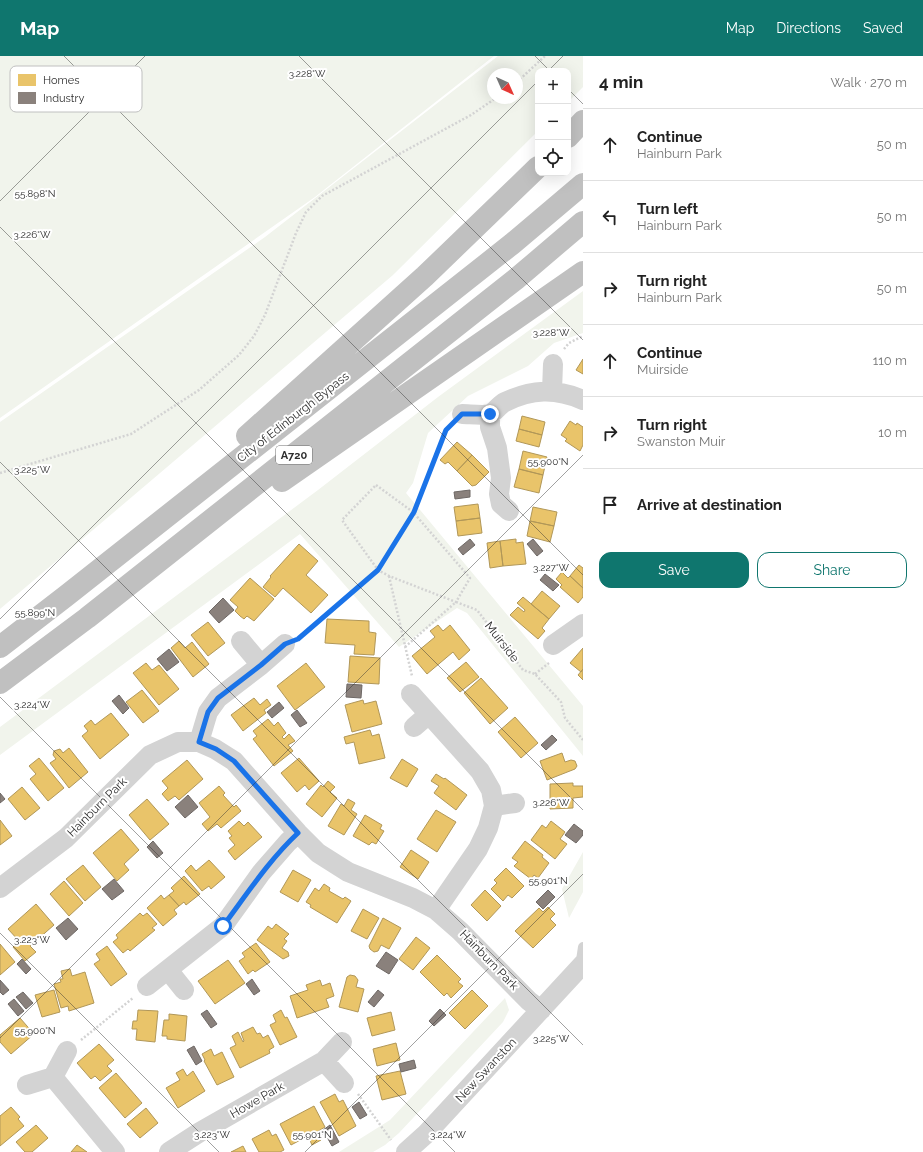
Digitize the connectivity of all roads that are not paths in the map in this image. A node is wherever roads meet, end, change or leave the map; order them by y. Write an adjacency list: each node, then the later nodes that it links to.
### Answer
1 (583, 121): 2 (highway)
2 (571, 134)
3 (535, 170): 13 (highway)
4 (583, 184): 13 (highway, City of Edinburgh Bypass / A720)
5 (583, 222): 14 (highway, A720)
6 (583, 272): 14 (highway)
7 (553, 364): 8 (street)
8 (552, 391): 9 (street); 11 (street)
9 (583, 400)
10 (462, 414): 11 (street)
11 (490, 414): 12 (street)
12 (509, 511)
13 (66, 596): 19 (highway, City of Edinburgh Bypass / A720)
14 (87, 618): 21 (highway, A720)
15 (583, 624): 18 (street)
16 (241, 641): 20 (street)
17 (285, 644): 20 (street)
18 (553, 645)
19 (0, 647)
20 (261, 665): 25 (street)
21 (0, 683)
22 (411, 694): 23 (street)
23 (429, 714): 24 (street); 27 (street)
24 (414, 727)
25 (199, 742): 28 (street, Hainburn Park); 29 (street, Hainburn Park)
26 (515, 803): 27 (street)
27 (494, 806): 30 (street)
28 (298, 833): 30 (street, Hainburn Park); 33 (street)
29 (0, 888)
30 (436, 910): 36 (street, Hainburn Park)
31 (583, 948): 32 (lane, New Swanston)
32 (581, 967): 36 (street, New Swanston)
33 (168, 970): 34 (street); 35 (street)
34 (147, 986)
35 (184, 990)
36 (541, 1010): 43 (street, New Swanston)
37 (342, 1042): 39 (street, Howe Park)
38 (68, 1051): 40 (street)
39 (324, 1061): 41 (street); 45 (street, Howe Park)
40 (53, 1077): 42 (street); 44 (street)
41 (344, 1083)
42 (27, 1085)
43 (401, 1149)
44 (115, 1152)
45 (169, 1152)

